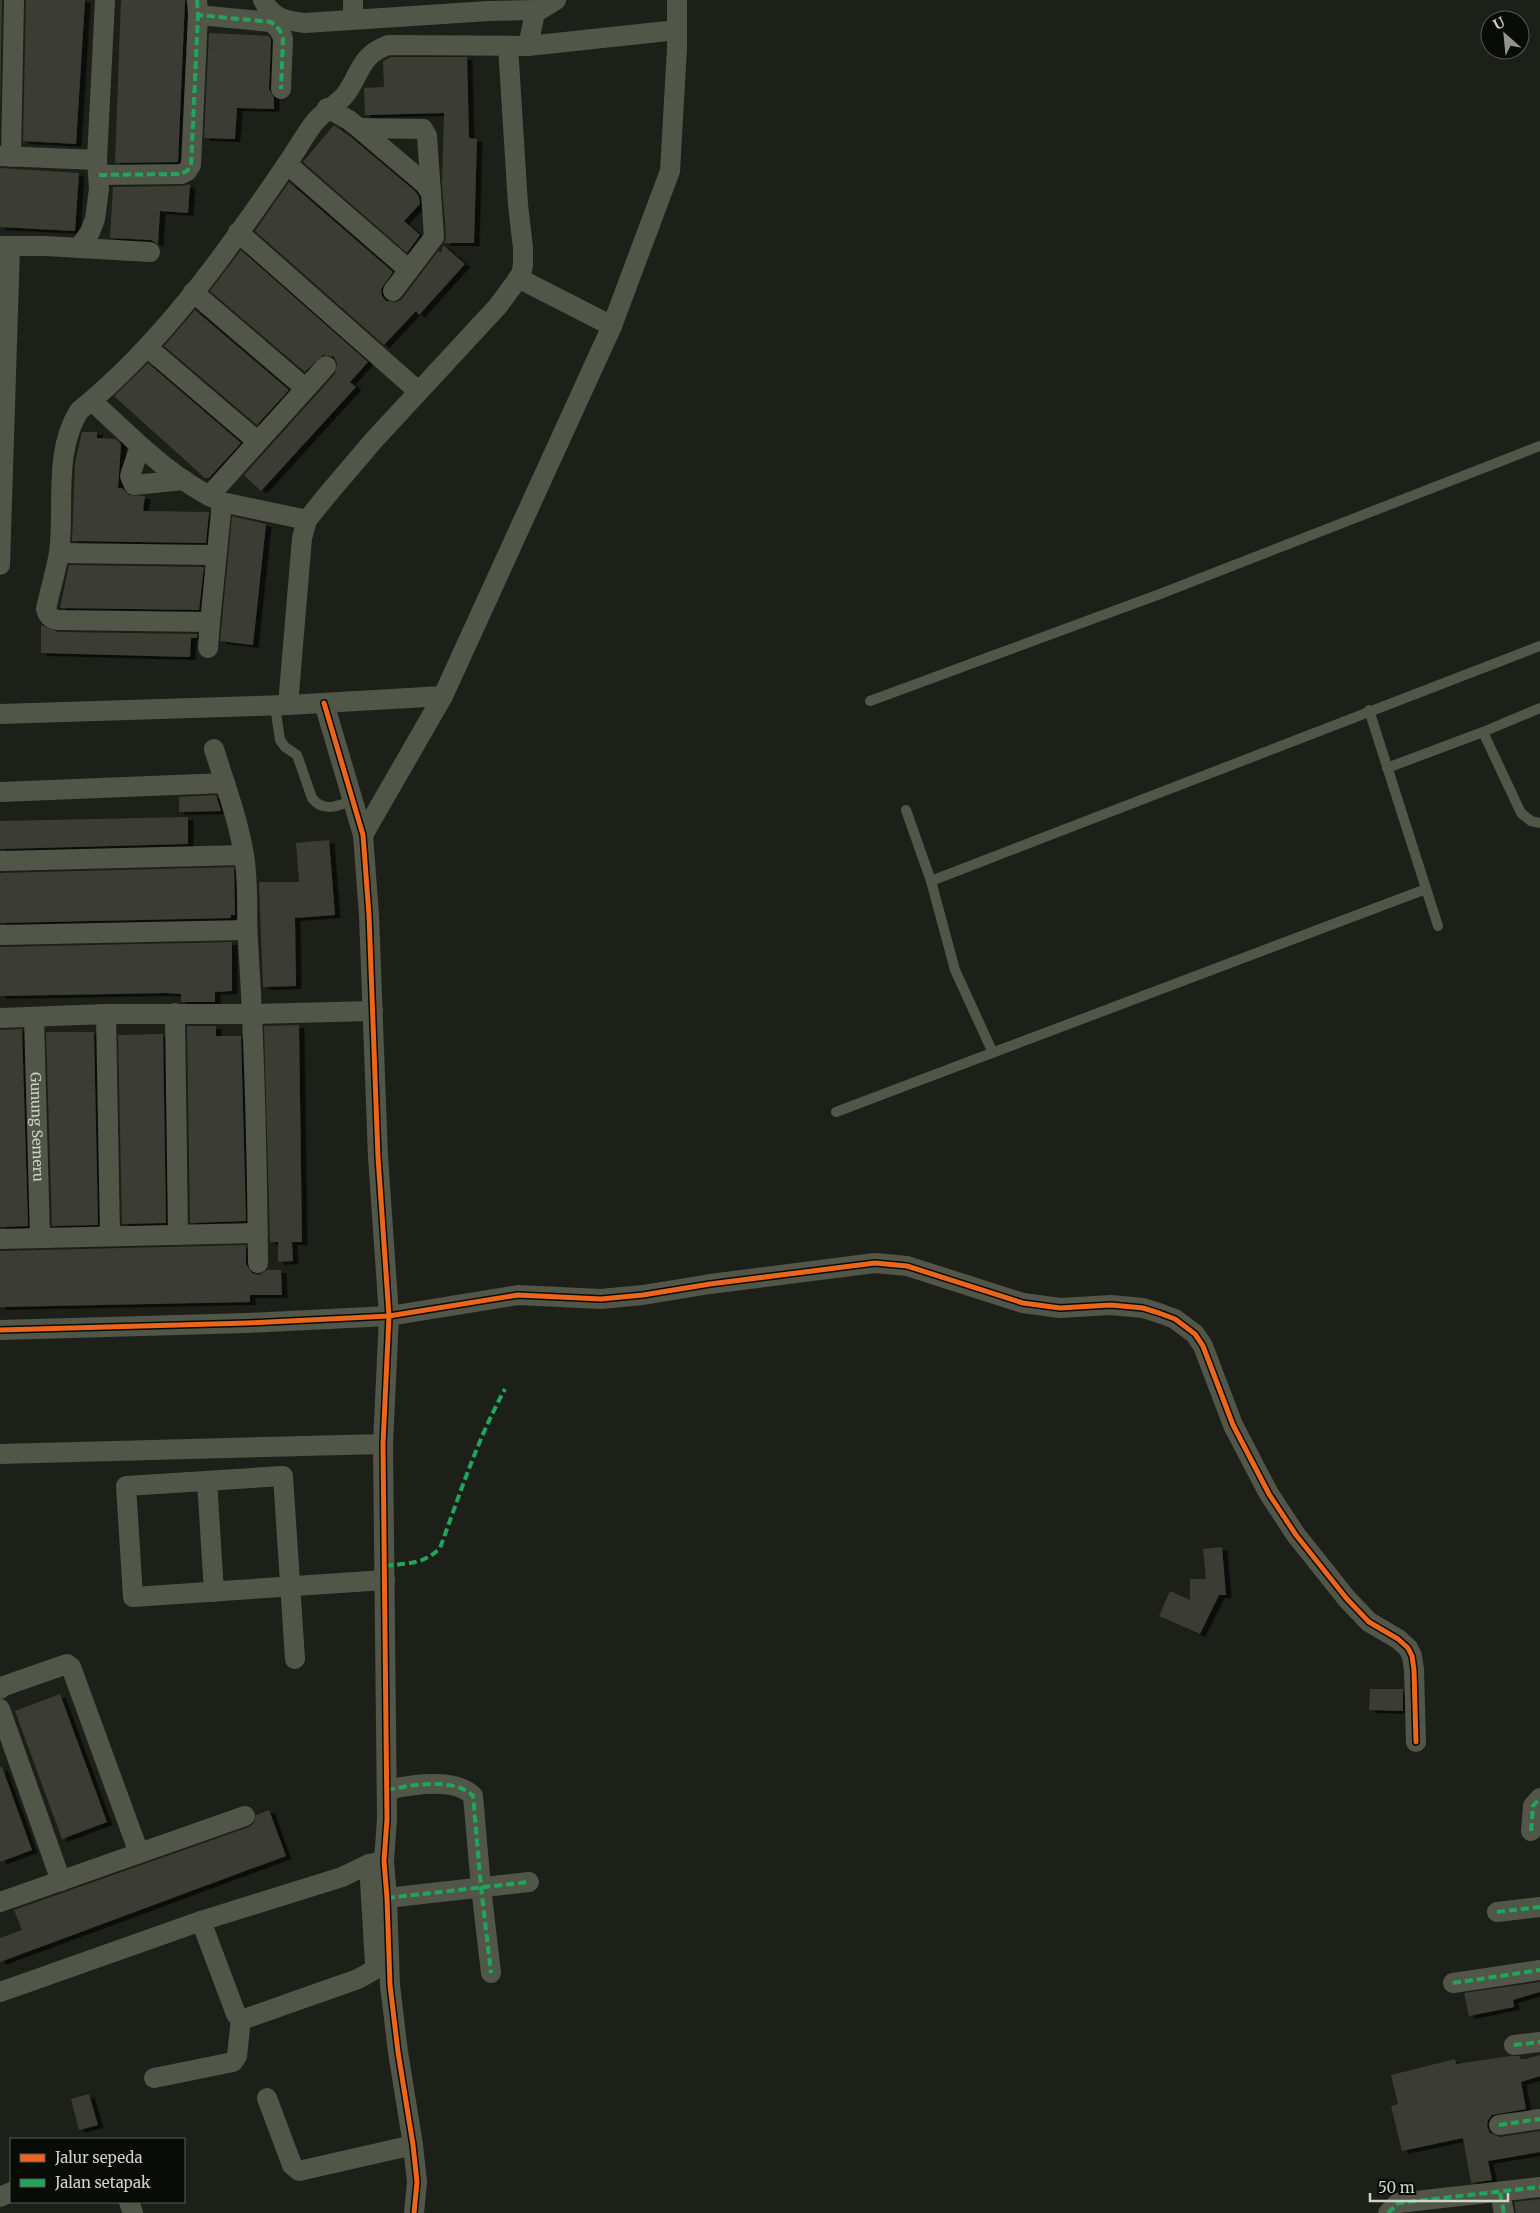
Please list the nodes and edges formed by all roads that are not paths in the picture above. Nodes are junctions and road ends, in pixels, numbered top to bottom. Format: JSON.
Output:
{"nodes":[{"id":1,"x":14,"y":0,"type":"edge"},
{"id":2,"x":105,"y":0,"type":"edge"},
{"id":3,"x":263,"y":0,"type":"edge"},
{"id":4,"x":556,"y":0,"type":"edge"},
{"id":5,"x":677,"y":0,"type":"edge"},
{"id":6,"x":198,"y":8,"type":"edge"},
{"id":7,"x":353,"y":10,"type":"edge"},
{"id":8,"x":538,"y":10,"type":"junction"},
{"id":9,"x":677,"y":30,"type":"junction"},
{"id":10,"x":508,"y":46,"type":"junction"},
{"id":11,"x":528,"y":46,"type":"junction"},
{"id":12,"x":281,"y":89,"type":"dead end"},
{"id":13,"x":327,"y":108,"type":"junction"},
{"id":14,"x":359,"y":128,"type":"junction"},
{"id":15,"x":5,"y":157,"type":"edge"},
{"id":16,"x":287,"y":164,"type":"junction"},
{"id":17,"x":98,"y":168,"type":"junction"},
{"id":18,"x":431,"y":193,"type":"junction"},
{"id":19,"x":238,"y":232,"type":"junction"},
{"id":20,"x":5,"y":247,"type":"edge"},
{"id":21,"x":79,"y":248,"type":"junction"},
{"id":22,"x":150,"y":252,"type":"dead end"},
{"id":23,"x":409,"y":270,"type":"junction"},
{"id":24,"x":518,"y":278,"type":"junction"},
{"id":25,"x":393,"y":291,"type":"dead end"},
{"id":26,"x":193,"y":292,"type":"junction"},
{"id":27,"x":612,"y":326,"type":"junction"},
{"id":28,"x":147,"y":347,"type":"junction"},
{"id":29,"x":326,"y":366,"type":"dead end"},
{"id":30,"x":305,"y":388,"type":"junction"},
{"id":31,"x":418,"y":391,"type":"junction"},
{"id":32,"x":92,"y":401,"type":"junction"},
{"id":33,"x":257,"y":441,"type":"junction"},
{"id":34,"x":140,"y":446,"type":"junction"},
{"id":35,"x":1540,"y":446,"type":"edge"},
{"id":36,"x":184,"y":480,"type":"junction"},
{"id":37,"x":1,"y":484,"type":"edge"},
{"id":38,"x":216,"y":499,"type":"junction"},
{"id":39,"x":307,"y":520,"type":"junction"},
{"id":40,"x":59,"y":553,"type":"junction"},
{"id":41,"x":215,"y":555,"type":"junction"},
{"id":42,"x":0,"y":565,"type":"edge"},
{"id":43,"x":210,"y":622,"type":"junction"},
{"id":44,"x":1540,"y":646,"type":"edge"},
{"id":45,"x":208,"y":648,"type":"dead end"},
{"id":46,"x":443,"y":696,"type":"junction"},
{"id":47,"x":870,"y":701,"type":"dead end"},
{"id":48,"x":324,"y":703,"type":"junction"},
{"id":49,"x":282,"y":705,"type":"junction"},
{"id":50,"x":1540,"y":708,"type":"edge"},
{"id":51,"x":1369,"y":710,"type":"junction"},
{"id":52,"x":0,"y":714,"type":"edge"},
{"id":53,"x":1483,"y":732,"type":"junction"},
{"id":54,"x":214,"y":750,"type":"dead end"},
{"id":55,"x":1387,"y":768,"type":"junction"},
{"id":56,"x":225,"y":783,"type":"junction"},
{"id":57,"x":0,"y":792,"type":"edge"},
{"id":58,"x":353,"y":800,"type":"junction"},
{"id":59,"x":906,"y":810,"type":"dead end"},
{"id":60,"x":1540,"y":823,"type":"edge"},
{"id":61,"x":363,"y":835,"type":"junction"},
{"id":62,"x":244,"y":855,"type":"junction"},
{"id":63,"x":0,"y":861,"type":"edge"},
{"id":64,"x":931,"y":881,"type":"junction"},
{"id":65,"x":1426,"y":888,"type":"junction"},
{"id":66,"x":1438,"y":926,"type":"dead end"},
{"id":67,"x":247,"y":930,"type":"junction"},
{"id":68,"x":0,"y":936,"type":"edge"},
{"id":69,"x":373,"y":1011,"type":"junction"},
{"id":70,"x":175,"y":1013,"type":"junction"},
{"id":71,"x":106,"y":1014,"type":"junction"},
{"id":72,"x":253,"y":1014,"type":"junction"},
{"id":73,"x":34,"y":1017,"type":"junction"},
{"id":74,"x":0,"y":1018,"type":"edge"},
{"id":75,"x":993,"y":1053,"type":"junction"},
{"id":76,"x":836,"y":1112,"type":"dead end"},
{"id":77,"x":258,"y":1233,"type":"junction"},
{"id":78,"x":178,"y":1235,"type":"junction"},
{"id":79,"x":110,"y":1236,"type":"junction"},
{"id":80,"x":0,"y":1238,"type":"edge"},
{"id":81,"x":40,"y":1238,"type":"junction"},
{"id":82,"x":258,"y":1263,"type":"dead end"},
{"id":83,"x":388,"y":1316,"type":"junction"},
{"id":84,"x":0,"y":1330,"type":"edge"},
{"id":85,"x":383,"y":1444,"type":"junction"},
{"id":86,"x":0,"y":1454,"type":"edge"},
{"id":87,"x":206,"y":1481,"type":"junction"},
{"id":88,"x":385,"y":1580,"type":"junction"},
{"id":89,"x":290,"y":1587,"type":"junction"},
{"id":90,"x":214,"y":1592,"type":"junction"},
{"id":91,"x":295,"y":1659,"type":"dead end"},
{"id":92,"x":0,"y":1689,"type":"edge"},
{"id":93,"x":0,"y":1709,"type":"edge"},
{"id":94,"x":4,"y":1733,"type":"edge"},
{"id":95,"x":1416,"y":1742,"type":"dead end"},
{"id":96,"x":387,"y":1790,"type":"junction"},
{"id":97,"x":1540,"y":1798,"type":"edge"},
{"id":98,"x":245,"y":1816,"type":"dead end"},
{"id":99,"x":1531,"y":1831,"type":"dead end"},
{"id":100,"x":139,"y":1853,"type":"junction"},
{"id":101,"x":376,"y":1863,"type":"junction"},
{"id":102,"x":61,"y":1881,"type":"junction"},
{"id":103,"x":529,"y":1882,"type":"dead end"},
{"id":104,"x":481,"y":1888,"type":"junction"},
{"id":105,"x":387,"y":1898,"type":"junction"},
{"id":106,"x":0,"y":1902,"type":"edge"},
{"id":107,"x":1540,"y":1907,"type":"edge"},
{"id":108,"x":1497,"y":1912,"type":"dead end"},
{"id":109,"x":202,"y":1922,"type":"junction"},
{"id":110,"x":1540,"y":1970,"type":"edge"},
{"id":111,"x":491,"y":1973,"type":"dead end"},
{"id":112,"x":1453,"y":1983,"type":"dead end"},
{"id":113,"x":0,"y":1992,"type":"edge"},
{"id":114,"x":241,"y":2019,"type":"junction"},
{"id":115,"x":1540,"y":2042,"type":"edge"},
{"id":116,"x":1514,"y":2045,"type":"dead end"},
{"id":117,"x":154,"y":2078,"type":"dead end"},
{"id":118,"x":267,"y":2098,"type":"dead end"},
{"id":119,"x":1540,"y":2119,"type":"edge"},
{"id":120,"x":1499,"y":2125,"type":"dead end"},
{"id":121,"x":413,"y":2144,"type":"junction"},
{"id":122,"x":1540,"y":2187,"type":"edge"},
{"id":123,"x":1500,"y":2192,"type":"junction"},
{"id":124,"x":414,"y":2213,"type":"edge"},
{"id":125,"x":1388,"y":2213,"type":"edge"},
{"id":126,"x":1504,"y":2213,"type":"edge"}],
"edges":[{"from":1,"to":15,"type":"street"},
{"from":2,"to":17,"type":"street"},
{"from":3,"to":7,"type":"street"},
{"from":4,"to":8,"type":"street"},
{"from":5,"to":9,"type":"street"},
{"from":6,"to":12,"type":"street"},
{"from":6,"to":17,"type":"street"},
{"from":7,"to":8,"type":"street"},
{"from":8,"to":11,"type":"street"},
{"from":9,"to":11,"type":"street"},
{"from":9,"to":27,"type":"street"},
{"from":10,"to":11,"type":"street"},
{"from":10,"to":13,"type":"street"},
{"from":10,"to":24,"type":"street"},
{"from":13,"to":14,"type":"street"},
{"from":13,"to":16,"type":"street"},
{"from":14,"to":18,"type":"street"},
{"from":14,"to":18,"type":"street"},
{"from":15,"to":17,"type":"street"},
{"from":16,"to":19,"type":"street"},
{"from":16,"to":23,"type":"street"},
{"from":17,"to":21,"type":"street"},
{"from":18,"to":23,"type":"street"},
{"from":19,"to":26,"type":"street"},
{"from":19,"to":31,"type":"street"},
{"from":20,"to":21,"type":"street"},
{"from":20,"to":37,"type":"street"},
{"from":21,"to":22,"type":"street"},
{"from":23,"to":25,"type":"street"},
{"from":24,"to":27,"type":"street"},
{"from":24,"to":31,"type":"street"},
{"from":26,"to":28,"type":"street"},
{"from":26,"to":30,"type":"street"},
{"from":27,"to":46,"type":"street"},
{"from":28,"to":32,"type":"street"},
{"from":28,"to":33,"type":"street"},
{"from":29,"to":30,"type":"street"},
{"from":30,"to":33,"type":"street"},
{"from":31,"to":39,"type":"street"},
{"from":32,"to":34,"type":"street"},
{"from":32,"to":40,"type":"street"},
{"from":33,"to":38,"type":"street"},
{"from":34,"to":36,"type":"street"},
{"from":34,"to":36,"type":"street"},
{"from":35,"to":47,"type":"lane"},
{"from":36,"to":38,"type":"street"},
{"from":37,"to":42,"type":"street"},
{"from":38,"to":39,"type":"street"},
{"from":38,"to":41,"type":"street"},
{"from":39,"to":49,"type":"street"},
{"from":40,"to":41,"type":"street"},
{"from":40,"to":43,"type":"street"},
{"from":41,"to":43,"type":"street"},
{"from":43,"to":45,"type":"street"},
{"from":44,"to":51,"type":"lane"},
{"from":46,"to":48,"type":"street"},
{"from":46,"to":61,"type":"street"},
{"from":48,"to":49,"type":"street"},
{"from":48,"to":58,"type":"street"},
{"from":49,"to":52,"type":"street"},
{"from":49,"to":58,"type":"lane"},
{"from":50,"to":53,"type":"lane"},
{"from":51,"to":55,"type":"lane"},
{"from":51,"to":64,"type":"lane"},
{"from":53,"to":55,"type":"lane"},
{"from":53,"to":60,"type":"lane"},
{"from":54,"to":56,"type":"street"},
{"from":55,"to":65,"type":"lane"},
{"from":56,"to":57,"type":"street"},
{"from":56,"to":62,"type":"street"},
{"from":58,"to":61,"type":"street"},
{"from":59,"to":64,"type":"lane"},
{"from":61,"to":69,"type":"street"},
{"from":62,"to":63,"type":"street"},
{"from":62,"to":67,"type":"street"},
{"from":64,"to":75,"type":"lane"},
{"from":65,"to":66,"type":"lane"},
{"from":65,"to":75,"type":"lane"},
{"from":67,"to":68,"type":"street"},
{"from":67,"to":72,"type":"street"},
{"from":69,"to":72,"type":"street"},
{"from":69,"to":83,"type":"street"},
{"from":70,"to":71,"type":"street"},
{"from":70,"to":72,"type":"street"},
{"from":70,"to":78,"type":"street"},
{"from":71,"to":73,"type":"street"},
{"from":71,"to":79,"type":"street"},
{"from":72,"to":77,"type":"street"},
{"from":73,"to":74,"type":"street"},
{"from":73,"to":81,"type":"street","name":"Gunung Semeru"},
{"from":75,"to":76,"type":"lane"},
{"from":77,"to":78,"type":"street"},
{"from":77,"to":82,"type":"street"},
{"from":78,"to":79,"type":"street"},
{"from":79,"to":81,"type":"street"},
{"from":80,"to":81,"type":"street"},
{"from":83,"to":84,"type":"street"},
{"from":83,"to":85,"type":"street"},
{"from":83,"to":95,"type":"street"},
{"from":85,"to":86,"type":"street"},
{"from":85,"to":88,"type":"street"},
{"from":87,"to":89,"type":"street"},
{"from":87,"to":90,"type":"street"},
{"from":87,"to":90,"type":"street"},
{"from":88,"to":89,"type":"street"},
{"from":88,"to":96,"type":"street"},
{"from":89,"to":90,"type":"street"},
{"from":89,"to":91,"type":"street"},
{"from":92,"to":100,"type":"street"},
{"from":93,"to":94,"type":"street"},
{"from":94,"to":102,"type":"street"},
{"from":96,"to":101,"type":"street"},
{"from":96,"to":104,"type":"street"},
{"from":97,"to":99,"type":"street"},
{"from":98,"to":100,"type":"street"},
{"from":100,"to":102,"type":"street"},
{"from":101,"to":105,"type":"street"},
{"from":101,"to":109,"type":"street"},
{"from":101,"to":114,"type":"street"},
{"from":102,"to":106,"type":"street"},
{"from":103,"to":104,"type":"street"},
{"from":104,"to":105,"type":"street"},
{"from":104,"to":111,"type":"street"},
{"from":105,"to":121,"type":"street"},
{"from":107,"to":108,"type":"street"},
{"from":109,"to":113,"type":"street"},
{"from":109,"to":114,"type":"street"},
{"from":110,"to":112,"type":"street"},
{"from":114,"to":117,"type":"street"},
{"from":115,"to":116,"type":"street"},
{"from":118,"to":121,"type":"street"},
{"from":119,"to":120,"type":"street"},
{"from":121,"to":124,"type":"street"},
{"from":122,"to":123,"type":"street"},
{"from":123,"to":125,"type":"street"},
{"from":123,"to":126,"type":"street"}]}
